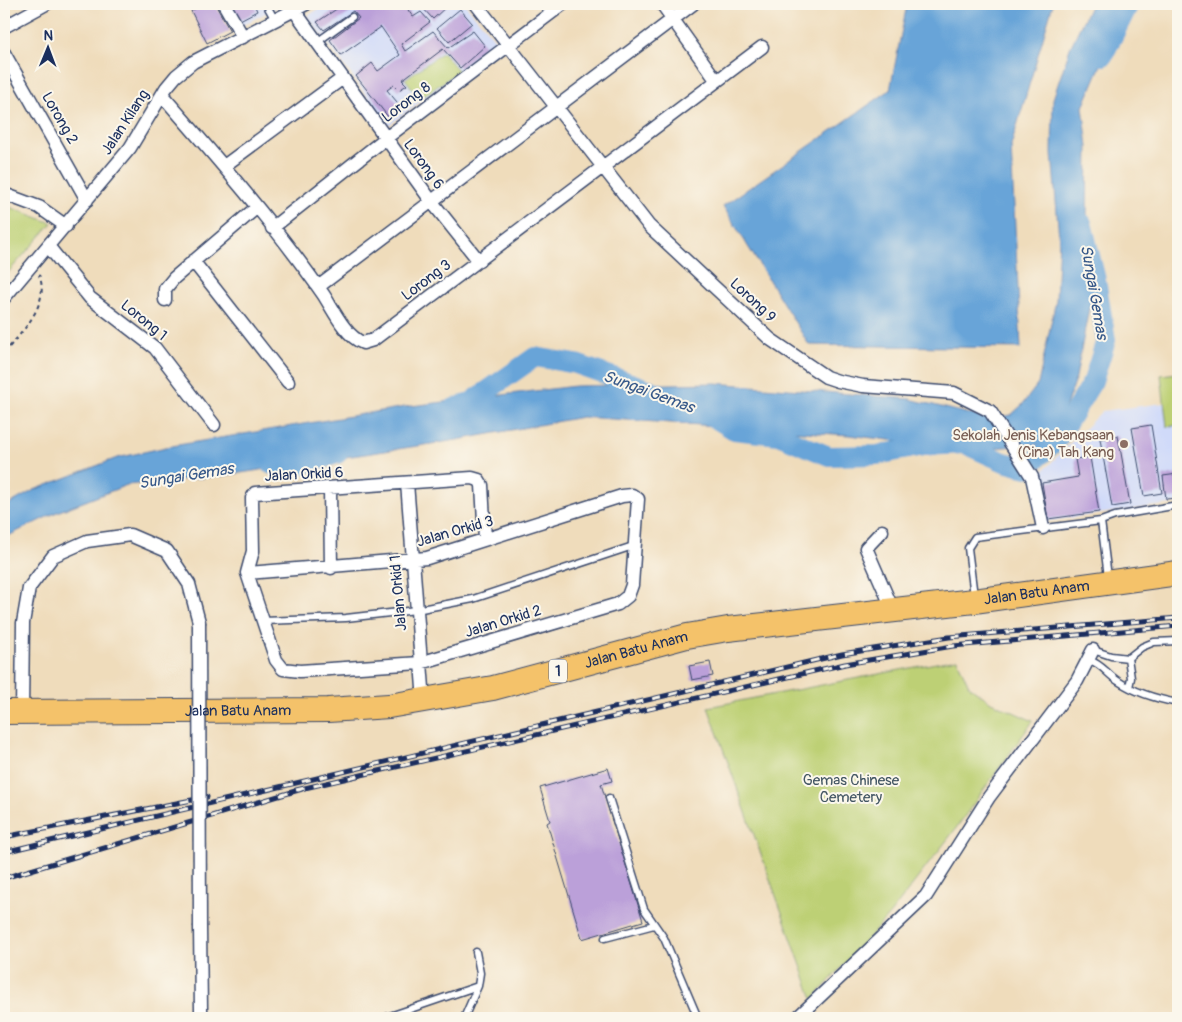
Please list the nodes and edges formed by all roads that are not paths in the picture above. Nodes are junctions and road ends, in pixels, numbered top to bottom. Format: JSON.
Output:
{"nodes":[{"id":1,"x":46,"y":4,"type":"edge"},
{"id":2,"x":224,"y":4,"type":"edge"},
{"id":3,"x":266,"y":4,"type":"edge"},
{"id":4,"x":306,"y":4,"type":"edge"},
{"id":5,"x":476,"y":4,"type":"edge"},
{"id":6,"x":563,"y":4,"type":"edge"},
{"id":7,"x":662,"y":4,"type":"edge"},
{"id":8,"x":693,"y":4,"type":"edge"},
{"id":9,"x":294,"y":10,"type":"junction"},
{"id":10,"x":352,"y":17,"type":"dead end"},
{"id":11,"x":673,"y":19,"type":"junction"},
{"id":12,"x":275,"y":20,"type":"junction"},
{"id":13,"x":4,"y":27,"type":"edge"},
{"id":14,"x":244,"y":37,"type":"junction"},
{"id":15,"x":317,"y":42,"type":"junction"},
{"id":16,"x":508,"y":45,"type":"junction"},
{"id":17,"x":762,"y":47,"type":"dead end"},
{"id":18,"x":4,"y":54,"type":"edge"},
{"id":19,"x":342,"y":78,"type":"junction"},
{"id":20,"x":716,"y":80,"type":"junction"},
{"id":21,"x":162,"y":96,"type":"junction"},
{"id":22,"x":557,"y":105,"type":"junction"},
{"id":23,"x":386,"y":138,"type":"junction"},
{"id":24,"x":224,"y":166,"type":"junction"},
{"id":25,"x":603,"y":167,"type":"junction"},
{"id":26,"x":4,"y":194,"type":"edge"},
{"id":27,"x":88,"y":200,"type":"junction"},
{"id":28,"x":432,"y":202,"type":"junction"},
{"id":29,"x":256,"y":208,"type":"junction"},
{"id":30,"x":66,"y":226,"type":"junction"},
{"id":31,"x":272,"y":228,"type":"junction"},
{"id":32,"x":48,"y":246,"type":"junction"},
{"id":33,"x":479,"y":261,"type":"junction"},
{"id":34,"x":193,"y":262,"type":"junction"},
{"id":35,"x":318,"y":287,"type":"junction"},
{"id":36,"x":4,"y":298,"type":"edge"},
{"id":37,"x":165,"y":300,"type":"dead end"},
{"id":38,"x":288,"y":382,"type":"dead end"},
{"id":39,"x":214,"y":425,"type":"dead end"},
{"id":40,"x":408,"y":483,"type":"junction"},
{"id":41,"x":330,"y":489,"type":"junction"},
{"id":42,"x":637,"y":497,"type":"joint"},
{"id":43,"x":1178,"y":505,"type":"edge"},
{"id":44,"x":1101,"y":521,"type":"junction"},
{"id":45,"x":1044,"y":528,"type":"junction"},
{"id":46,"x":882,"y":531,"type":"dead end"},
{"id":47,"x":485,"y":540,"type":"junction"},
{"id":48,"x":636,"y":544,"type":"junction"},
{"id":49,"x":412,"y":560,"type":"junction"},
{"id":50,"x":331,"y":568,"type":"junction"},
{"id":51,"x":247,"y":573,"type":"junction"},
{"id":52,"x":1178,"y":573,"type":"edge"},
{"id":53,"x":1109,"y":583,"type":"junction"},
{"id":54,"x":974,"y":601,"type":"junction"},
{"id":55,"x":416,"y":610,"type":"junction"},
{"id":56,"x":894,"y":610,"type":"junction"},
{"id":57,"x":263,"y":621,"type":"junction"},
{"id":58,"x":1178,"y":641,"type":"edge"},
{"id":59,"x":1091,"y":655,"type":"junction"},
{"id":60,"x":1128,"y":658,"type":"junction"},
{"id":61,"x":420,"y":662,"type":"junction"},
{"id":62,"x":1128,"y":687,"type":"junction"},
{"id":63,"x":424,"y":701,"type":"junction"},
{"id":64,"x":1178,"y":703,"type":"edge"},
{"id":65,"x":13,"y":712,"type":"edge"},
{"id":66,"x":609,"y":798,"type":"dead end"},
{"id":67,"x":654,"y":925,"type":"junction"},
{"id":68,"x":605,"y":938,"type":"dead end"},
{"id":69,"x":476,"y":952,"type":"dead end"},
{"id":70,"x":478,"y":986,"type":"junction"},
{"id":71,"x":203,"y":1018,"type":"edge"},
{"id":72,"x":384,"y":1018,"type":"edge"},
{"id":73,"x":464,"y":1018,"type":"edge"},
{"id":74,"x":698,"y":1018,"type":"edge"},
{"id":75,"x":797,"y":1018,"type":"edge"}],
"edges":[{"from":1,"to":13,"type":"street"},
{"from":2,"to":14,"type":"street"},
{"from":3,"to":12,"type":"lane"},
{"from":4,"to":9,"type":"street","name":"Jalan Kilang"},
{"from":5,"to":16,"type":"street","name":"Lorong 9"},
{"from":6,"to":16,"type":"street","name":"Lorong 8"},
{"from":7,"to":11,"type":"street"},
{"from":8,"to":11,"type":"street"},
{"from":9,"to":12,"type":"street","name":"Jalan Kilang"},
{"from":9,"to":15,"type":"street","name":"Lorong 6"},
{"from":10,"to":15,"type":"lane"},
{"from":11,"to":20,"type":"street"},
{"from":11,"to":22,"type":"street"},
{"from":12,"to":14,"type":"street","name":"Jalan Kilang"},
{"from":14,"to":21,"type":"street","name":"Jalan Kilang"},
{"from":15,"to":19,"type":"street","name":"Lorong 6"},
{"from":16,"to":22,"type":"street","name":"Lorong 9"},
{"from":16,"to":23,"type":"street","name":"Lorong 8"},
{"from":17,"to":20,"type":"street","name":"Lorong 3"},
{"from":18,"to":27,"type":"street","name":"Lorong 2"},
{"from":19,"to":23,"type":"street","name":"Lorong 6"},
{"from":19,"to":24,"type":"street"},
{"from":20,"to":25,"type":"street","name":"Lorong 3"},
{"from":21,"to":24,"type":"street","name":"Lorong 3"},
{"from":21,"to":27,"type":"street","name":"Jalan Kilang"},
{"from":22,"to":25,"type":"street","name":"Lorong 9"},
{"from":22,"to":28,"type":"street"},
{"from":23,"to":28,"type":"street","name":"Lorong 6"},
{"from":23,"to":31,"type":"street","name":"Lorong 8"},
{"from":24,"to":29,"type":"street","name":"Lorong 3"},
{"from":25,"to":33,"type":"street","name":"Lorong 3"},
{"from":25,"to":45,"type":"street","name":"Lorong 9"},
{"from":26,"to":30,"type":"street"},
{"from":27,"to":30,"type":"street","name":"Jalan Kilang"},
{"from":28,"to":33,"type":"street","name":"Lorong 6"},
{"from":28,"to":35,"type":"street"},
{"from":29,"to":31,"type":"street","name":"Lorong 3"},
{"from":29,"to":34,"type":"street"},
{"from":30,"to":32,"type":"street","name":"Jalan Kilang"},
{"from":31,"to":35,"type":"street","name":"Lorong 3"},
{"from":32,"to":36,"type":"street","name":"Jalan Kilang"},
{"from":32,"to":39,"type":"street","name":"Lorong 1"},
{"from":33,"to":35,"type":"street","name":"Lorong 3"},
{"from":34,"to":37,"type":"street"},
{"from":34,"to":38,"type":"street"},
{"from":40,"to":41,"type":"street","name":"Jalan Orkid 6"},
{"from":40,"to":47,"type":"street","name":"Jalan Orkid 6"},
{"from":40,"to":49,"type":"street","name":"Jalan Orkid 1"},
{"from":41,"to":50,"type":"street"},
{"from":41,"to":51,"type":"street","name":"Jalan Orkid 6"},
{"from":42,"to":47,"type":"street","name":"Jalan Orkid 3"},
{"from":42,"to":48,"type":"street","name":"Jalan Orkid 2"},
{"from":43,"to":44,"type":"lane"},
{"from":44,"to":45,"type":"lane"},
{"from":44,"to":53,"type":"lane"},
{"from":45,"to":54,"type":"lane"},
{"from":46,"to":56,"type":"street"},
{"from":47,"to":49,"type":"street","name":"Jalan Orkid 3"},
{"from":48,"to":55,"type":"lane"},
{"from":48,"to":61,"type":"street","name":"Jalan Orkid 2"},
{"from":49,"to":50,"type":"street","name":"Jalan Orkid 3"},
{"from":49,"to":55,"type":"street","name":"Jalan Orkid 1"},
{"from":50,"to":51,"type":"street","name":"Jalan Orkid 3"},
{"from":51,"to":57,"type":"street"},
{"from":52,"to":53,"type":"highway","name":"Jalan Batu Anam","number":"1"},
{"from":53,"to":54,"type":"highway","name":"Jalan Batu Anam","number":"1"},
{"from":54,"to":56,"type":"highway","name":"Jalan Batu Anam","number":"1"},
{"from":55,"to":57,"type":"lane"},
{"from":55,"to":61,"type":"street","name":"Jalan Orkid 1"},
{"from":56,"to":63,"type":"highway","name":"Jalan Batu Anam","number":"1"},
{"from":57,"to":61,"type":"street","name":"Jalan Orkid 2"},
{"from":58,"to":60,"type":"lane"},
{"from":59,"to":60,"type":"lane"},
{"from":59,"to":62,"type":"lane"},
{"from":59,"to":75,"type":"street"},
{"from":60,"to":62,"type":"lane"},
{"from":61,"to":63,"type":"street","name":"Jalan Orkid 1"},
{"from":62,"to":64,"type":"lane"},
{"from":63,"to":65,"type":"highway","name":"Jalan Batu Anam","number":"1"},
{"from":65,"to":71,"type":"street","bridge":true},
{"from":66,"to":67,"type":"lane"},
{"from":67,"to":68,"type":"lane"},
{"from":67,"to":74,"type":"lane"},
{"from":69,"to":70,"type":"lane"},
{"from":70,"to":72,"type":"lane"},
{"from":70,"to":73,"type":"lane"}]}
